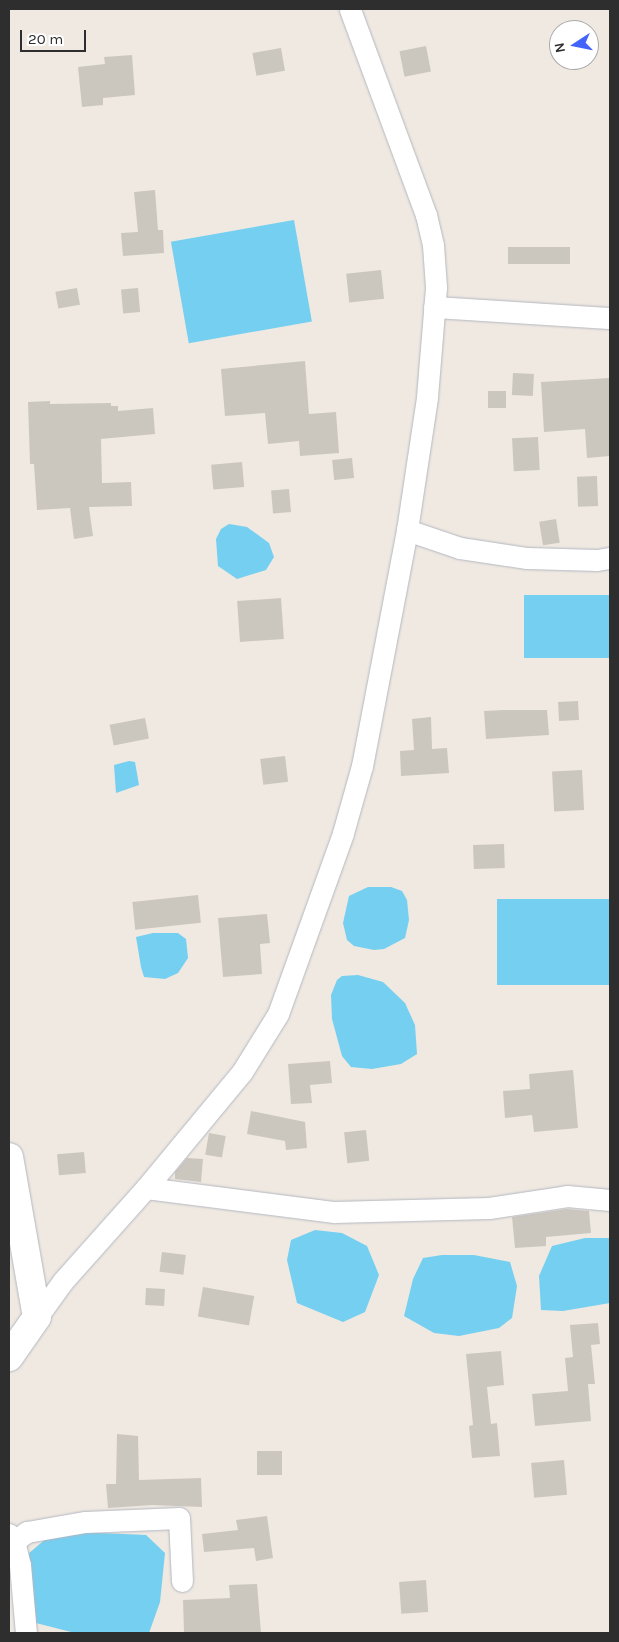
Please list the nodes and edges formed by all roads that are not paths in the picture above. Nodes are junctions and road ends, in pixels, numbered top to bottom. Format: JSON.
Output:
{"nodes":[{"id":1,"x":350,"y":9,"type":"edge"},
{"id":2,"x":434,"y":307,"type":"junction"},
{"id":3,"x":610,"y":318,"type":"edge"},
{"id":4,"x":407,"y":530,"type":"junction"},
{"id":5,"x":610,"y":558,"type":"edge"},
{"id":6,"x":9,"y":1156,"type":"edge"},
{"id":7,"x":146,"y":1188,"type":"junction"},
{"id":8,"x":610,"y":1200,"type":"edge"},
{"id":9,"x":37,"y":1316,"type":"junction"},
{"id":10,"x":9,"y":1357,"type":"edge"},
{"id":11,"x":11,"y":1537,"type":"edge"},
{"id":12,"x":182,"y":1581,"type":"dead end"},
{"id":13,"x":26,"y":1633,"type":"edge"}],
"edges":[{"from":1,"to":2,"type":"street"},
{"from":2,"to":3,"type":"street"},
{"from":2,"to":4,"type":"street"},
{"from":4,"to":5,"type":"street"},
{"from":4,"to":7,"type":"street"},
{"from":6,"to":9,"type":"street"},
{"from":7,"to":8,"type":"street"},
{"from":7,"to":9,"type":"street"},
{"from":9,"to":10,"type":"street"},
{"from":11,"to":12,"type":"street"},
{"from":11,"to":13,"type":"street"}]}
